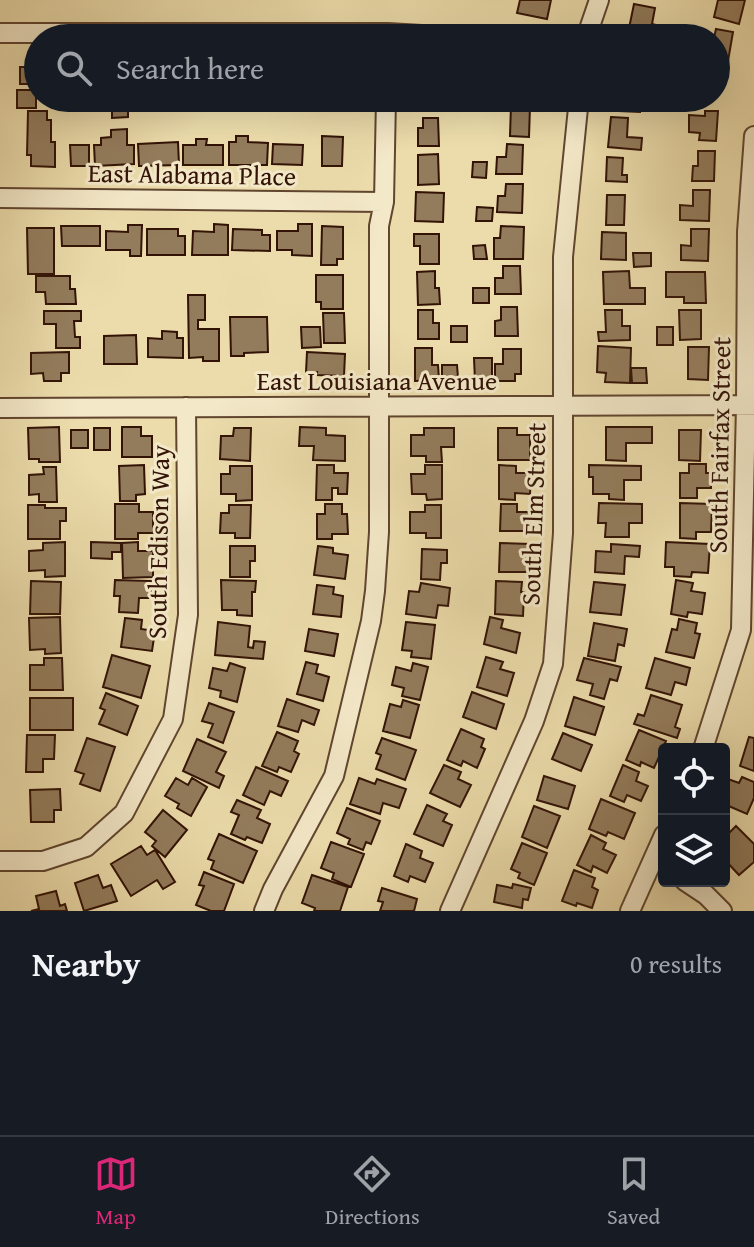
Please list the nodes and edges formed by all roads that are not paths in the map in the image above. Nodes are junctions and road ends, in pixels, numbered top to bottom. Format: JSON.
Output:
{"nodes":[{"id":1,"x":599,"y":0,"type":"edge"},
{"id":2,"x":591,"y":24,"type":"edge"},
{"id":3,"x":0,"y":33,"type":"edge"},
{"id":4,"x":24,"y":33,"type":"edge"},
{"id":5,"x":386,"y":112,"type":"edge"},
{"id":6,"x":578,"y":112,"type":"edge"},
{"id":7,"x":754,"y":136,"type":"edge"},
{"id":8,"x":0,"y":198,"type":"edge"},
{"id":9,"x":384,"y":202,"type":"junction"},
{"id":10,"x":750,"y":405,"type":"edge"},
{"id":11,"x":379,"y":406,"type":"junction"},
{"id":12,"x":563,"y":406,"type":"junction"},
{"id":13,"x":186,"y":407,"type":"junction"},
{"id":14,"x":0,"y":408,"type":"edge"},
{"id":15,"x":705,"y":743,"type":"edge"},
{"id":16,"x":0,"y":861,"type":"edge"},
{"id":17,"x":657,"y":868,"type":"edge"},
{"id":18,"x":694,"y":887,"type":"edge"},
{"id":19,"x":264,"y":911,"type":"edge"},
{"id":20,"x":450,"y":911,"type":"edge"},
{"id":21,"x":630,"y":911,"type":"edge"},
{"id":22,"x":722,"y":911,"type":"edge"}],
"edges":[{"from":1,"to":2,"type":"street"},
{"from":3,"to":4,"type":"street"},
{"from":5,"to":9,"type":"street"},
{"from":6,"to":12,"type":"street","name":"South Elm Street"},
{"from":7,"to":10,"type":"street","name":"South Fairfax Street"},
{"from":8,"to":9,"type":"street","name":"East Alabama Place"},
{"from":9,"to":11,"type":"street"},
{"from":10,"to":12,"type":"street","name":"East Louisiana Avenue"},
{"from":10,"to":15,"type":"street","name":"South Fairfax Street"},
{"from":11,"to":12,"type":"street","name":"East Louisiana Avenue"},
{"from":11,"to":13,"type":"street","name":"East Louisiana Avenue"},
{"from":11,"to":19,"type":"street"},
{"from":12,"to":20,"type":"street","name":"South Elm Street"},
{"from":13,"to":14,"type":"street","name":"East Louisiana Avenue"},
{"from":13,"to":16,"type":"street","name":"South Edison Way"},
{"from":17,"to":21,"type":"street"},
{"from":18,"to":22,"type":"street"}]}
